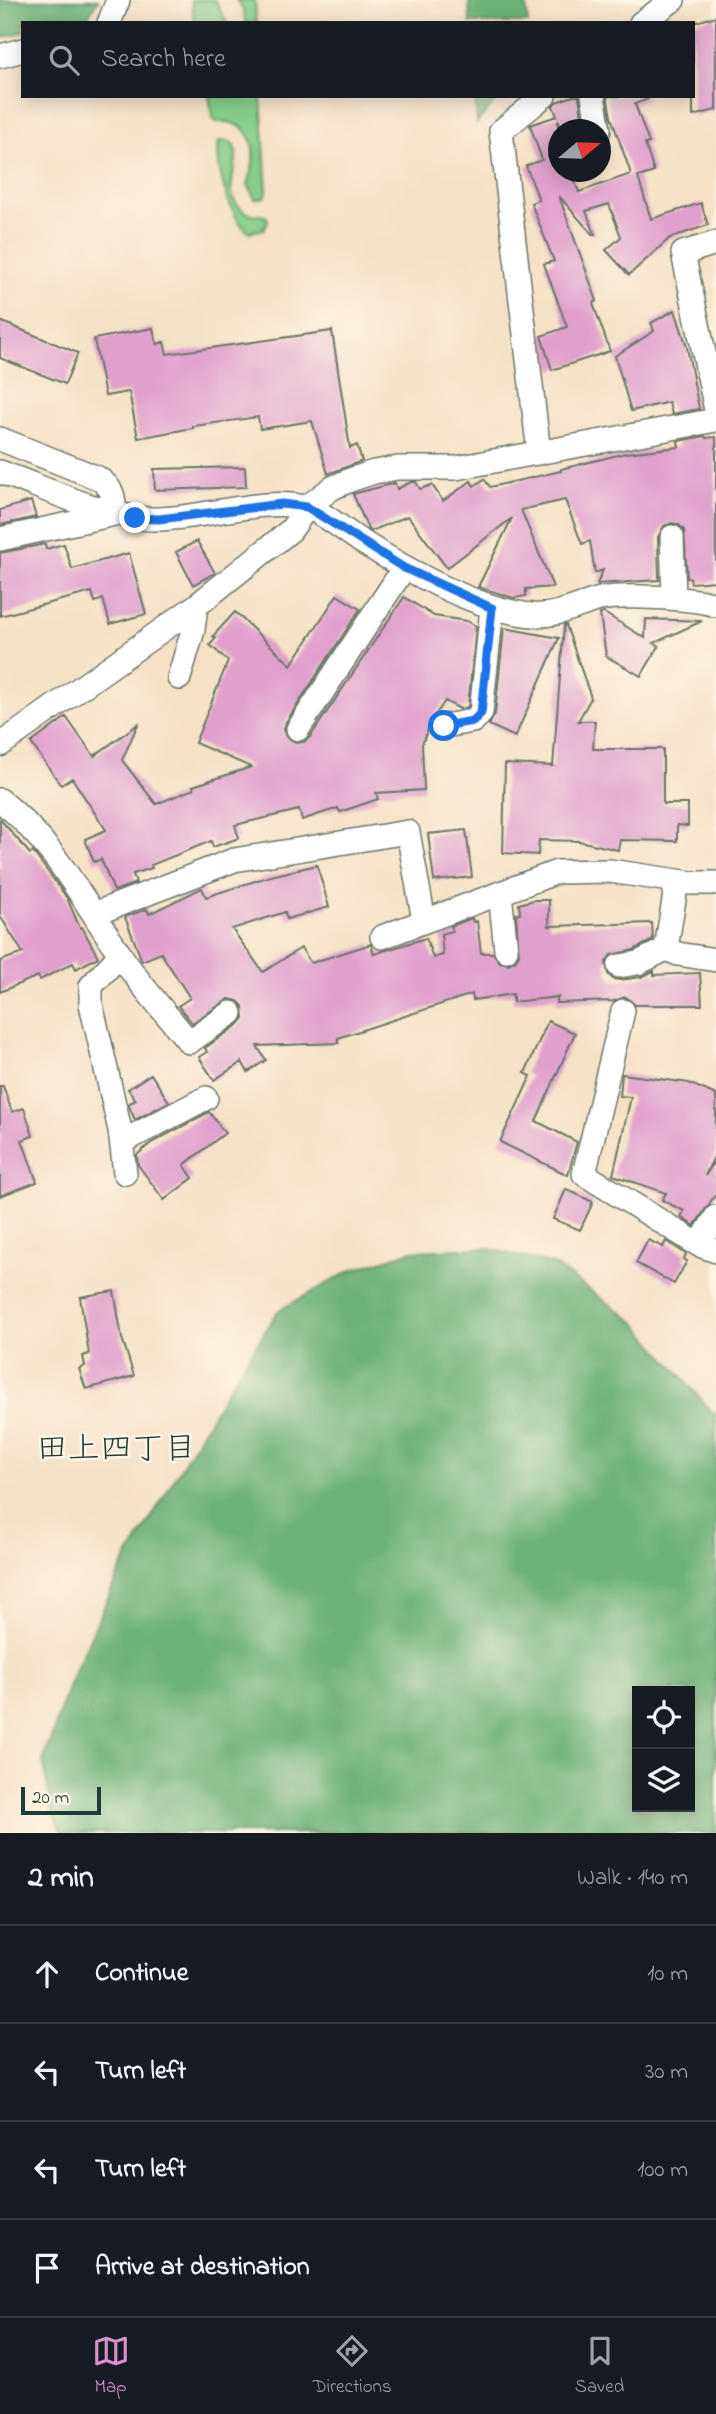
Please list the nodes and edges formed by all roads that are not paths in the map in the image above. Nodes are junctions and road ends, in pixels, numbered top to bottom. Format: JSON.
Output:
{"nodes":[{"id":1,"x":118,"y":0,"type":"edge"},
{"id":2,"x":673,"y":0,"type":"edge"},
{"id":3,"x":110,"y":21,"type":"edge"},
{"id":4,"x":644,"y":21,"type":"edge"},
{"id":5,"x":21,"y":51,"type":"edge"},
{"id":6,"x":0,"y":56,"type":"edge"},
{"id":7,"x":542,"y":98,"type":"edge"},
{"id":8,"x":593,"y":98,"type":"edge"},
{"id":9,"x":597,"y":119,"type":"edge"},
{"id":10,"x":716,"y":243,"type":"edge"},
{"id":11,"x":716,"y":410,"type":"edge"},
{"id":12,"x":716,"y":420,"type":"edge"},
{"id":13,"x":0,"y":439,"type":"edge"},
{"id":14,"x":539,"y":453,"type":"junction"},
{"id":15,"x":0,"y":472,"type":"edge"},
{"id":16,"x":307,"y":507,"type":"junction"},
{"id":17,"x":115,"y":514,"type":"junction"},
{"id":18,"x":672,"y":537,"type":"dead end"},
{"id":19,"x":0,"y":539,"type":"edge"},
{"id":20,"x":404,"y":568,"type":"junction"},
{"id":21,"x":674,"y":598,"type":"junction"},
{"id":22,"x":716,"y":604,"type":"edge"},
{"id":23,"x":195,"y":606,"type":"junction"},
{"id":24,"x":492,"y":608,"type":"junction"},
{"id":25,"x":179,"y":678,"type":"dead end"},
{"id":26,"x":444,"y":726,"type":"dead end"},
{"id":27,"x":298,"y":729,"type":"dead end"},
{"id":28,"x":0,"y":745,"type":"edge"},
{"id":29,"x":0,"y":800,"type":"edge"},
{"id":30,"x":677,"y":881,"type":"junction"},
{"id":31,"x":716,"y":883,"type":"edge"},
{"id":32,"x":500,"y":893,"type":"junction"},
{"id":33,"x":94,"y":914,"type":"junction"},
{"id":34,"x":424,"y":921,"type":"junction"},
{"id":35,"x":382,"y":936,"type":"dead end"},
{"id":36,"x":666,"y":949,"type":"junction"},
{"id":37,"x":506,"y":950,"type":"dead end"},
{"id":38,"x":120,"y":955,"type":"junction"},
{"id":39,"x":716,"y":960,"type":"edge"},
{"id":40,"x":619,"y":966,"type":"dead end"},
{"id":41,"x":623,"y":1011,"type":"dead end"},
{"id":42,"x":231,"y":1013,"type":"dead end"},
{"id":43,"x":205,"y":1098,"type":"dead end"},
{"id":44,"x":121,"y":1142,"type":"junction"},
{"id":45,"x":125,"y":1172,"type":"dead end"},
{"id":46,"x":716,"y":1217,"type":"edge"},
{"id":47,"x":708,"y":1248,"type":"edge"}],
"edges":[{"from":1,"to":3,"type":"street"},
{"from":2,"to":4,"type":"street"},
{"from":5,"to":6,"type":"street"},
{"from":7,"to":14,"type":"street"},
{"from":8,"to":9,"type":"street"},
{"from":10,"to":11,"type":"street"},
{"from":12,"to":14,"type":"street"},
{"from":13,"to":17,"type":"street"},
{"from":14,"to":16,"type":"street"},
{"from":15,"to":17,"type":"street"},
{"from":16,"to":17,"type":"street"},
{"from":16,"to":20,"type":"street"},
{"from":16,"to":23,"type":"street"},
{"from":17,"to":19,"type":"street"},
{"from":18,"to":21,"type":"street"},
{"from":20,"to":24,"type":"street"},
{"from":20,"to":27,"type":"street"},
{"from":21,"to":22,"type":"street"},
{"from":21,"to":24,"type":"street"},
{"from":23,"to":25,"type":"street"},
{"from":23,"to":28,"type":"street"},
{"from":24,"to":26,"type":"street"},
{"from":29,"to":33,"type":"street"},
{"from":30,"to":31,"type":"street"},
{"from":30,"to":32,"type":"street"},
{"from":30,"to":36,"type":"street"},
{"from":32,"to":34,"type":"street"},
{"from":32,"to":37,"type":"street"},
{"from":33,"to":34,"type":"street"},
{"from":33,"to":38,"type":"street"},
{"from":34,"to":35,"type":"street"},
{"from":36,"to":39,"type":"street"},
{"from":36,"to":40,"type":"street"},
{"from":38,"to":42,"type":"street"},
{"from":38,"to":44,"type":"street"},
{"from":41,"to":47,"type":"street"},
{"from":43,"to":44,"type":"street"},
{"from":44,"to":45,"type":"street"},
{"from":46,"to":47,"type":"street"}]}
